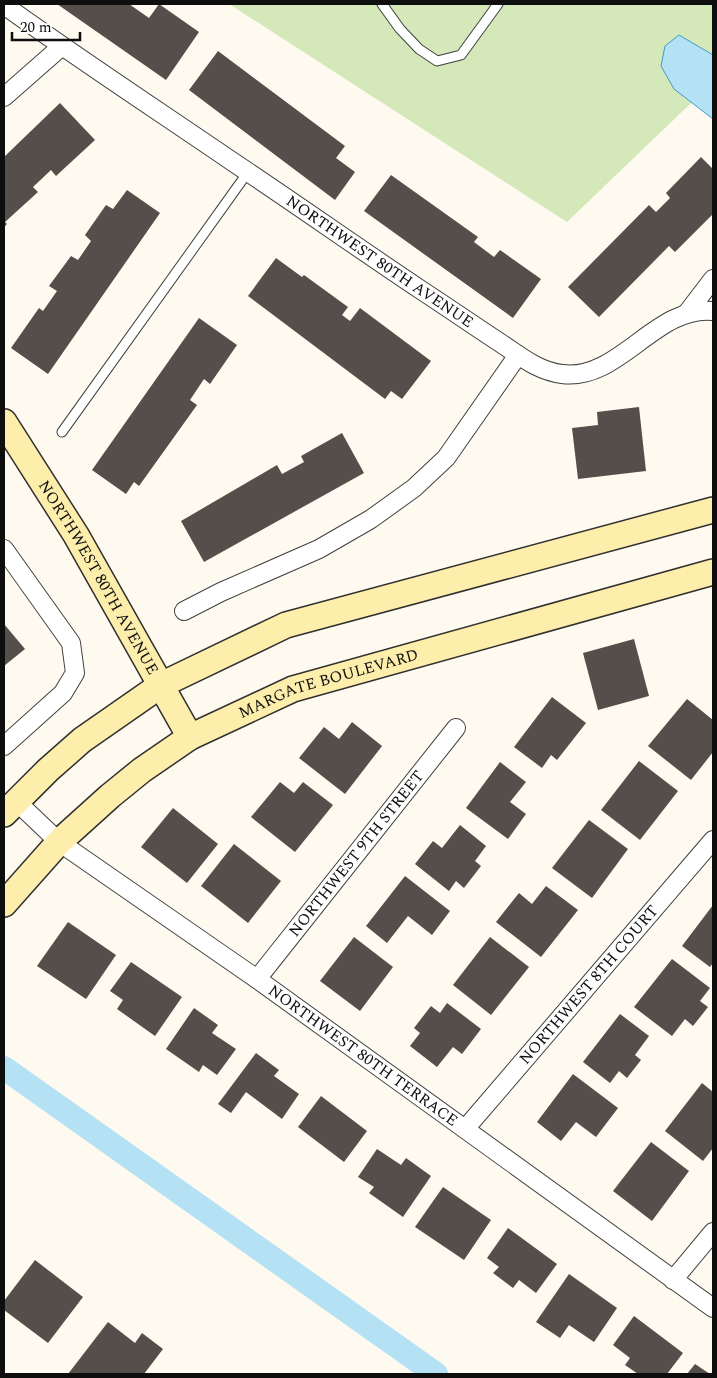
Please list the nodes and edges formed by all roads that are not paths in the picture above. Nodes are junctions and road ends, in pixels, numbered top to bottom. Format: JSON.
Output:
{"nodes":[{"id":1,"x":382,"y":4,"type":"edge"},
{"id":2,"x":498,"y":4,"type":"edge"},
{"id":3,"x":4,"y":5,"type":"edge"},
{"id":4,"x":62,"y":46,"type":"junction"},
{"id":5,"x":4,"y":97,"type":"edge"},
{"id":6,"x":248,"y":172,"type":"junction"},
{"id":7,"x":713,"y":279,"type":"edge"},
{"id":8,"x":713,"y":311,"type":"edge"},
{"id":9,"x":687,"y":314,"type":"junction"},
{"id":10,"x":518,"y":355,"type":"junction"},
{"id":11,"x":4,"y":422,"type":"edge"},
{"id":12,"x":62,"y":432,"type":"dead end"},
{"id":13,"x":713,"y":510,"type":"edge"},
{"id":14,"x":4,"y":549,"type":"edge"},
{"id":15,"x":713,"y":572,"type":"edge"},
{"id":16,"x":184,"y":611,"type":"dead end"},
{"id":17,"x":161,"y":685,"type":"junction"},
{"id":18,"x":456,"y":728,"type":"dead end"},
{"id":19,"x":190,"y":737,"type":"junction"},
{"id":20,"x":4,"y":746,"type":"edge"},
{"id":21,"x":10,"y":807,"type":"edge"},
{"id":22,"x":713,"y":840,"type":"edge"},
{"id":23,"x":59,"y":842,"type":"junction"},
{"id":24,"x":4,"y":904,"type":"edge"},
{"id":25,"x":257,"y":979,"type":"junction"},
{"id":26,"x":465,"y":1129,"type":"junction"},
{"id":27,"x":713,"y":1232,"type":"edge"},
{"id":28,"x":673,"y":1280,"type":"junction"},
{"id":29,"x":713,"y":1308,"type":"edge"}],
"edges":[{"from":1,"to":2,"type":"lane"},
{"from":3,"to":4,"type":"street","name":"NORTHWEST 80TH AVENUE"},
{"from":4,"to":5,"type":"street"},
{"from":4,"to":6,"type":"street","name":"NORTHWEST 80TH AVENUE"},
{"from":6,"to":10,"type":"street","name":"NORTHWEST 80TH AVENUE"},
{"from":6,"to":12,"type":"lane"},
{"from":7,"to":9,"type":"street"},
{"from":8,"to":9,"type":"street","name":"NORTHWEST 80TH AVENUE"},
{"from":9,"to":10,"type":"street","name":"NORTHWEST 80TH AVENUE"},
{"from":10,"to":16,"type":"street"},
{"from":11,"to":17,"type":"street","name":"NORTHWEST 80TH AVENUE"},
{"from":13,"to":17,"type":"street"},
{"from":14,"to":20,"type":"street"},
{"from":15,"to":19,"type":"street","name":"MARGATE BOULEVARD"},
{"from":17,"to":19,"type":"street","name":"NORTHWEST 80TH AVENUE"},
{"from":17,"to":21,"type":"street"},
{"from":18,"to":25,"type":"street","name":"NORTHWEST 9TH STREET"},
{"from":19,"to":23,"type":"street","name":"MARGATE BOULEVARD"},
{"from":21,"to":23,"type":"street","name":"NORTHWEST 80TH TERRACE"},
{"from":22,"to":26,"type":"street","name":"NORTHWEST 8TH COURT"},
{"from":23,"to":24,"type":"street","name":"MARGATE BOULEVARD"},
{"from":23,"to":25,"type":"street","name":"NORTHWEST 80TH TERRACE"},
{"from":25,"to":26,"type":"street","name":"NORTHWEST 80TH TERRACE"},
{"from":26,"to":28,"type":"street","name":"NORTHWEST 80TH TERRACE"},
{"from":27,"to":28,"type":"street"},
{"from":28,"to":29,"type":"street","name":"NORTHWEST 80TH TERRACE"}]}
